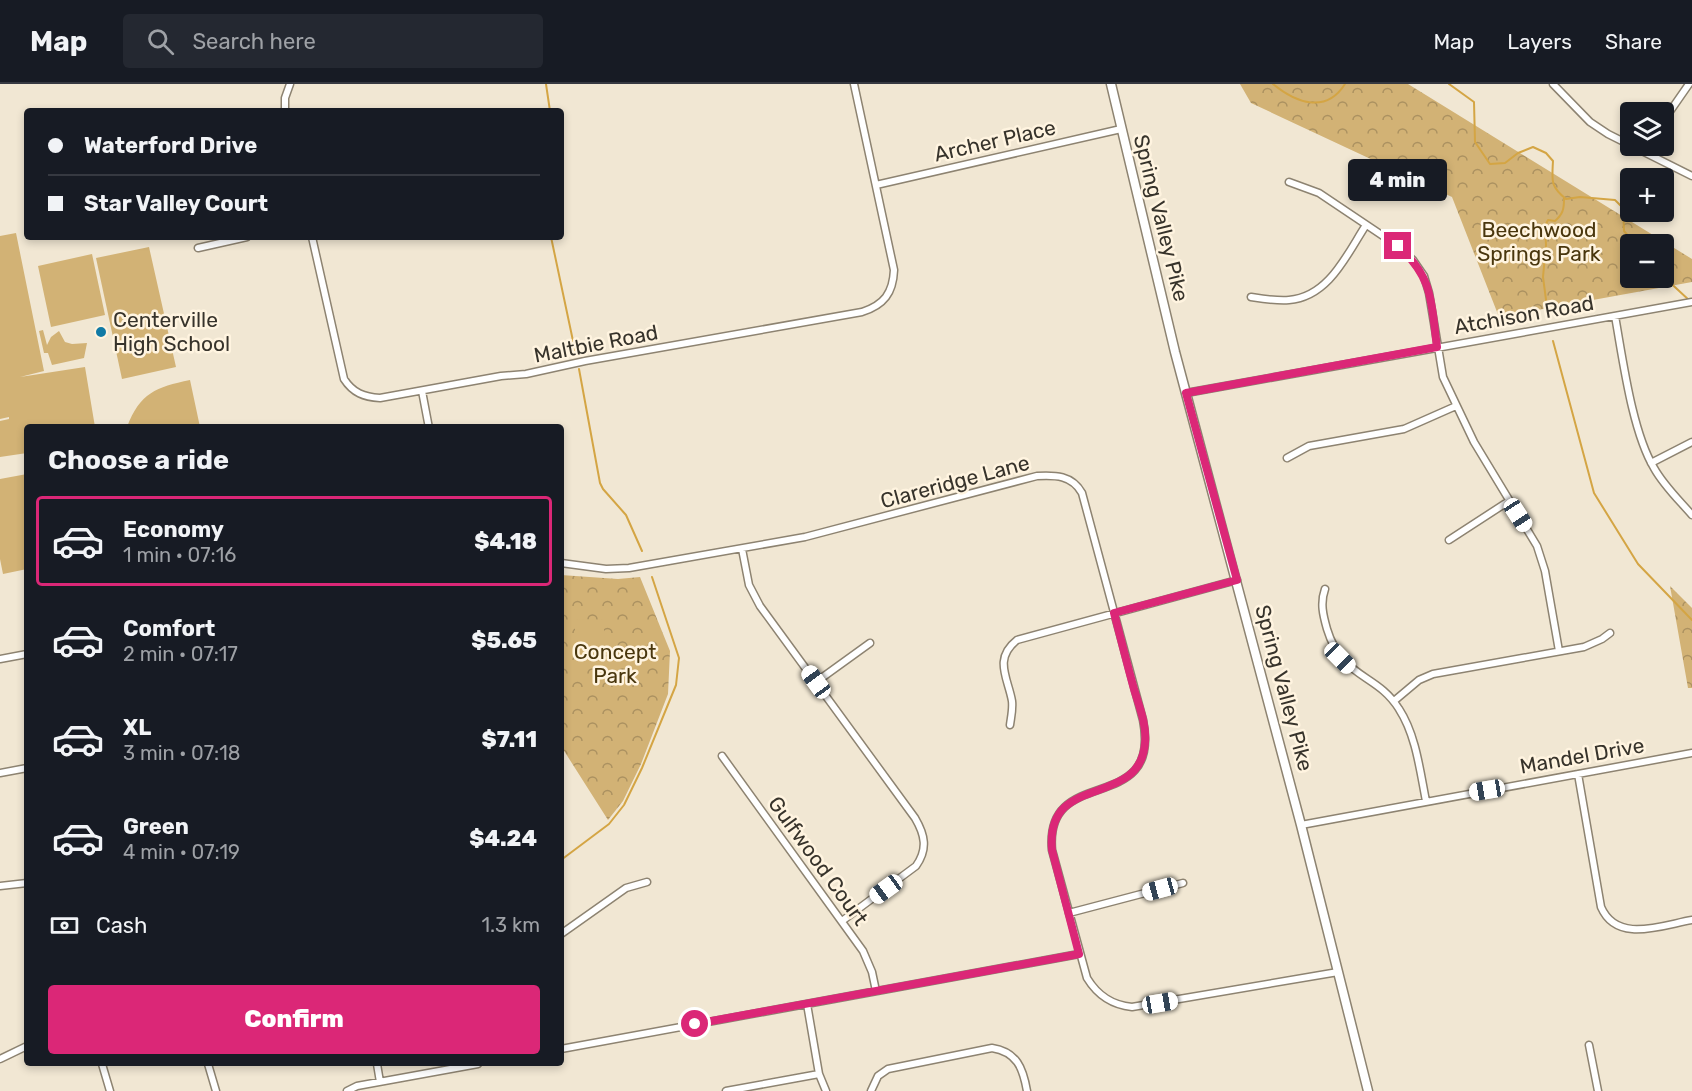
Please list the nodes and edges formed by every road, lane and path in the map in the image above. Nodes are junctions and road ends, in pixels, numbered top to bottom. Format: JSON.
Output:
{"nodes":[{"id":1,"x":290,"y":84,"type":"edge"},
{"id":2,"x":854,"y":84,"type":"edge"},
{"id":3,"x":1112,"y":84,"type":"edge"},
{"id":4,"x":1553,"y":84,"type":"edge"},
{"id":5,"x":1689,"y":84,"type":"edge"},
{"id":6,"x":1674,"y":106,"type":"edge"},
{"id":7,"x":285,"y":108,"type":"edge"},
{"id":8,"x":1121,"y":129,"type":"junction"},
{"id":9,"x":1620,"y":140,"type":"edge"},
{"id":10,"x":1658,"y":156,"type":"edge"},
{"id":11,"x":1692,"y":176,"type":"edge"},
{"id":12,"x":1289,"y":182,"type":"dead end"},
{"id":13,"x":876,"y":185,"type":"junction"},
{"id":14,"x":1366,"y":225,"type":"junction"},
{"id":15,"x":234,"y":240,"type":"edge"},
{"id":16,"x":313,"y":240,"type":"edge"},
{"id":17,"x":198,"y":248,"type":"dead end"},
{"id":18,"x":1251,"y":297,"type":"dead end"},
{"id":19,"x":1692,"y":302,"type":"edge"},
{"id":20,"x":1615,"y":316,"type":"junction"},
{"id":21,"x":1437,"y":347,"type":"junction"},
{"id":22,"x":422,"y":391,"type":"junction"},
{"id":23,"x":1186,"y":393,"type":"junction"},
{"id":24,"x":1456,"y":406,"type":"junction"},
{"id":25,"x":428,"y":424,"type":"edge"},
{"id":26,"x":1692,"y":442,"type":"edge"},
{"id":27,"x":1287,"y":458,"type":"dead end"},
{"id":28,"x":1651,"y":463,"type":"junction"},
{"id":29,"x":1509,"y":501,"type":"junction"},
{"id":30,"x":1692,"y":515,"type":"edge"},
{"id":31,"x":1449,"y":540,"type":"dead end"},
{"id":32,"x":742,"y":549,"type":"junction"},
{"id":33,"x":564,"y":563,"type":"edge"},
{"id":34,"x":1237,"y":580,"type":"junction"},
{"id":35,"x":1325,"y":589,"type":"dead end"},
{"id":36,"x":1114,"y":613,"type":"junction"},
{"id":37,"x":1610,"y":633,"type":"dead end"},
{"id":38,"x":870,"y":643,"type":"dead end"},
{"id":39,"x":1559,"y":651,"type":"junction"},
{"id":40,"x":24,"y":655,"type":"edge"},
{"id":41,"x":0,"y":659,"type":"edge"},
{"id":42,"x":816,"y":682,"type":"junction"},
{"id":43,"x":1394,"y":701,"type":"junction"},
{"id":44,"x":1010,"y":725,"type":"dead end"},
{"id":45,"x":1692,"y":753,"type":"edge"},
{"id":46,"x":722,"y":756,"type":"dead end"},
{"id":47,"x":24,"y":769,"type":"edge"},
{"id":48,"x":0,"y":773,"type":"edge"},
{"id":49,"x":1578,"y":774,"type":"junction"},
{"id":50,"x":1426,"y":801,"type":"junction"},
{"id":51,"x":1301,"y":825,"type":"junction"},
{"id":52,"x":647,"y":882,"type":"dead end"},
{"id":53,"x":24,"y":883,"type":"edge"},
{"id":54,"x":1183,"y":883,"type":"dead end"},
{"id":55,"x":0,"y":886,"type":"edge"},
{"id":56,"x":1069,"y":914,"type":"junction"},
{"id":57,"x":1692,"y":920,"type":"edge"},
{"id":58,"x":842,"y":921,"type":"junction"},
{"id":59,"x":564,"y":932,"type":"edge"},
{"id":60,"x":1079,"y":954,"type":"junction"},
{"id":61,"x":1338,"y":972,"type":"junction"},
{"id":62,"x":876,"y":992,"type":"junction"},
{"id":63,"x":807,"y":1004,"type":"junction"},
{"id":64,"x":1588,"y":1045,"type":"dead end"},
{"id":65,"x":24,"y":1047,"type":"edge"},
{"id":66,"x":564,"y":1047,"type":"edge"},
{"id":67,"x":0,"y":1059,"type":"edge"},
{"id":68,"x":103,"y":1066,"type":"edge"},
{"id":69,"x":209,"y":1066,"type":"edge"},
{"id":70,"x":377,"y":1066,"type":"edge"},
{"id":71,"x":467,"y":1066,"type":"edge"},
{"id":72,"x":819,"y":1074,"type":"junction"},
{"id":73,"x":380,"y":1082,"type":"junction"},
{"id":74,"x":110,"y":1091,"type":"edge"},
{"id":75,"x":216,"y":1091,"type":"edge"},
{"id":76,"x":347,"y":1091,"type":"edge"},
{"id":77,"x":726,"y":1091,"type":"edge"},
{"id":78,"x":826,"y":1091,"type":"edge"},
{"id":79,"x":871,"y":1091,"type":"edge"},
{"id":80,"x":1027,"y":1091,"type":"edge"},
{"id":81,"x":1368,"y":1091,"type":"edge"},
{"id":82,"x":1598,"y":1091,"type":"edge"}],
"edges":[{"from":1,"to":7,"type":"street"},
{"from":2,"to":13,"type":"street","name":"Maltbie Road"},
{"from":3,"to":8,"type":"street","name":"Spring Valley Pike"},
{"from":4,"to":9,"type":"street"},
{"from":5,"to":6,"type":"street"},
{"from":8,"to":13,"type":"street","name":"Archer Place"},
{"from":8,"to":23,"type":"street","name":"Spring Valley Pike"},
{"from":10,"to":11,"type":"street"},
{"from":12,"to":14,"type":"street"},
{"from":13,"to":22,"type":"street","name":"Maltbie Road"},
{"from":14,"to":18,"type":"street"},
{"from":14,"to":21,"type":"street"},
{"from":15,"to":17,"type":"street"},
{"from":16,"to":22,"type":"street","name":"Maltbie Road"},
{"from":19,"to":20,"type":"street","name":"Atchison Road"},
{"from":20,"to":21,"type":"street","name":"Atchison Road"},
{"from":20,"to":28,"type":"street"},
{"from":21,"to":23,"type":"street","name":"Atchison Road"},
{"from":21,"to":24,"type":"street"},
{"from":22,"to":25,"type":"street"},
{"from":23,"to":34,"type":"street","name":"Spring Valley Pike"},
{"from":24,"to":27,"type":"street"},
{"from":24,"to":29,"type":"street"},
{"from":26,"to":28,"type":"street"},
{"from":28,"to":30,"type":"street"},
{"from":29,"to":31,"type":"street"},
{"from":29,"to":39,"type":"street"},
{"from":32,"to":33,"type":"street","name":"Clareridge Lane"},
{"from":32,"to":36,"type":"street","name":"Clareridge Lane"},
{"from":32,"to":42,"type":"street"},
{"from":34,"to":36,"type":"street"},
{"from":34,"to":51,"type":"street","name":"Spring Valley Pike"},
{"from":35,"to":43,"type":"street"},
{"from":36,"to":44,"type":"street"},
{"from":36,"to":56,"type":"street","name":"Clareridge Lane"},
{"from":37,"to":39,"type":"street"},
{"from":38,"to":42,"type":"street"},
{"from":39,"to":43,"type":"street"},
{"from":40,"to":41,"type":"street"},
{"from":42,"to":58,"type":"street"},
{"from":43,"to":50,"type":"street"},
{"from":45,"to":49,"type":"street","name":"Mandel Drive"},
{"from":46,"to":58,"type":"street","name":"Gulfwood Court"},
{"from":47,"to":48,"type":"street"},
{"from":49,"to":50,"type":"street","name":"Mandel Drive"},
{"from":49,"to":57,"type":"street"},
{"from":50,"to":51,"type":"street","name":"Mandel Drive"},
{"from":51,"to":61,"type":"street","name":"Spring Valley Pike"},
{"from":52,"to":59,"type":"street"},
{"from":53,"to":55,"type":"street"},
{"from":54,"to":56,"type":"street"},
{"from":56,"to":60,"type":"street","name":"Clareridge Lane"},
{"from":58,"to":62,"type":"street","name":"Gulfwood Court"},
{"from":60,"to":61,"type":"street","name":"Clareridge Lane"},
{"from":60,"to":62,"type":"street"},
{"from":61,"to":81,"type":"street","name":"Spring Valley Pike"},
{"from":62,"to":63,"type":"street"},
{"from":63,"to":66,"type":"street"},
{"from":63,"to":72,"type":"street"},
{"from":64,"to":82,"type":"street"},
{"from":65,"to":67,"type":"street"},
{"from":68,"to":74,"type":"street"},
{"from":69,"to":75,"type":"street"},
{"from":70,"to":73,"type":"street"},
{"from":71,"to":73,"type":"street"},
{"from":72,"to":77,"type":"street"},
{"from":72,"to":78,"type":"street"},
{"from":73,"to":76,"type":"street"},
{"from":79,"to":80,"type":"street"}]}
